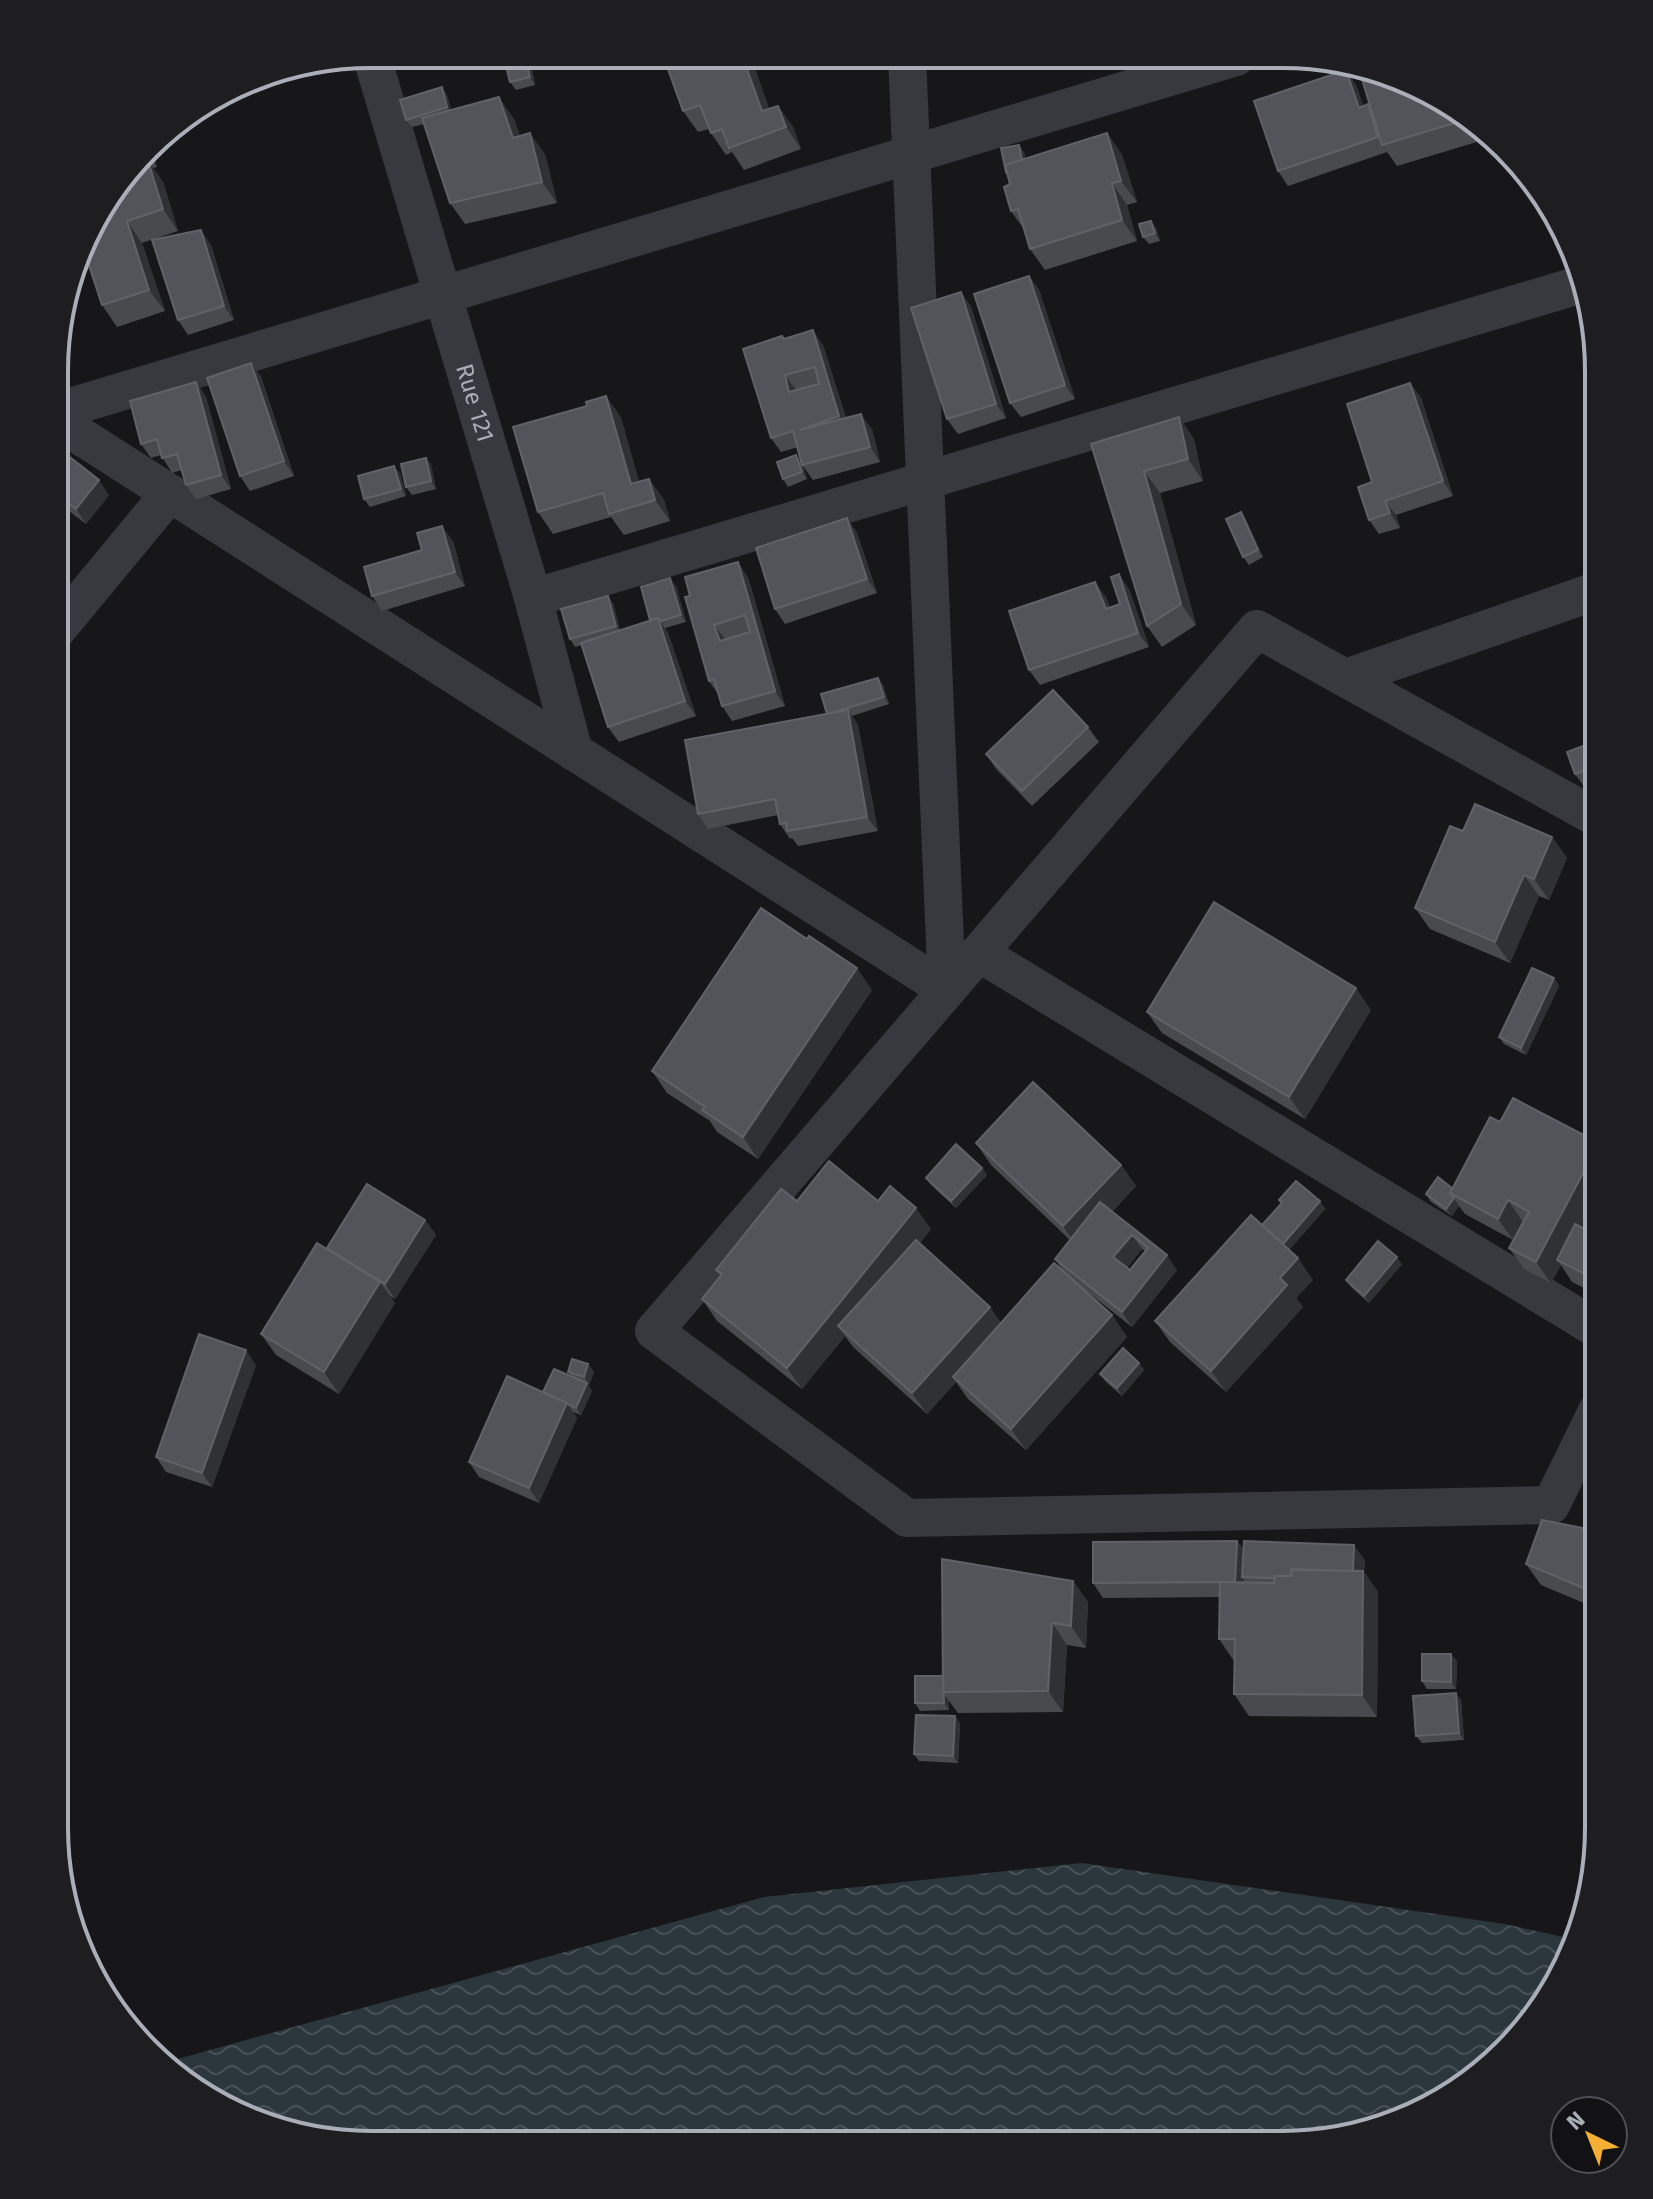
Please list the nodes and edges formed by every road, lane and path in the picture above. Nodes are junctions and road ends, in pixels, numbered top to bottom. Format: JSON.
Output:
{"nodes":[{"id":1,"x":375,"y":68,"type":"edge"},
{"id":2,"x":908,"y":68,"type":"edge"},
{"id":3,"x":1199,"y":68,"type":"edge"},
{"id":4,"x":912,"y":154,"type":"junction"},
{"id":5,"x":1573,"y":287,"type":"edge"},
{"id":6,"x":442,"y":295,"type":"junction"},
{"id":7,"x":68,"y":408,"type":"edge"},
{"id":8,"x":68,"y":428,"type":"edge"},
{"id":9,"x":925,"y":481,"type":"junction"},
{"id":10,"x":170,"y":493,"type":"junction"},
{"id":11,"x":1585,"y":595,"type":"edge"},
{"id":12,"x":533,"y":598,"type":"junction"},
{"id":13,"x":68,"y":616,"type":"edge"},
{"id":14,"x":1346,"y":678,"type":"junction"},
{"id":15,"x":574,"y":752,"type":"junction"},
{"id":16,"x":1585,"y":811,"type":"edge"},
{"id":17,"x":979,"y":953,"type":"junction"},
{"id":18,"x":947,"y":990,"type":"junction"},
{"id":19,"x":1585,"y":1321,"type":"edge"},
{"id":20,"x":1585,"y":1436,"type":"edge"}],
"edges":[{"from":1,"to":6,"type":"street","name":"Rue 121"},
{"from":2,"to":4,"type":"street"},
{"from":3,"to":4,"type":"street"},
{"from":4,"to":6,"type":"street"},
{"from":4,"to":9,"type":"street"},
{"from":5,"to":9,"type":"street"},
{"from":6,"to":7,"type":"street"},
{"from":6,"to":12,"type":"street","name":"Rue 121"},
{"from":8,"to":10,"type":"street"},
{"from":9,"to":12,"type":"street"},
{"from":9,"to":18,"type":"street"},
{"from":10,"to":13,"type":"street"},
{"from":10,"to":15,"type":"street"},
{"from":11,"to":14,"type":"street"},
{"from":12,"to":15,"type":"street","name":"Rue 121"},
{"from":14,"to":16,"type":"street"},
{"from":14,"to":17,"type":"street"},
{"from":15,"to":18,"type":"street"},
{"from":17,"to":18,"type":"street"},
{"from":17,"to":19,"type":"street"},
{"from":18,"to":20,"type":"street"}]}
